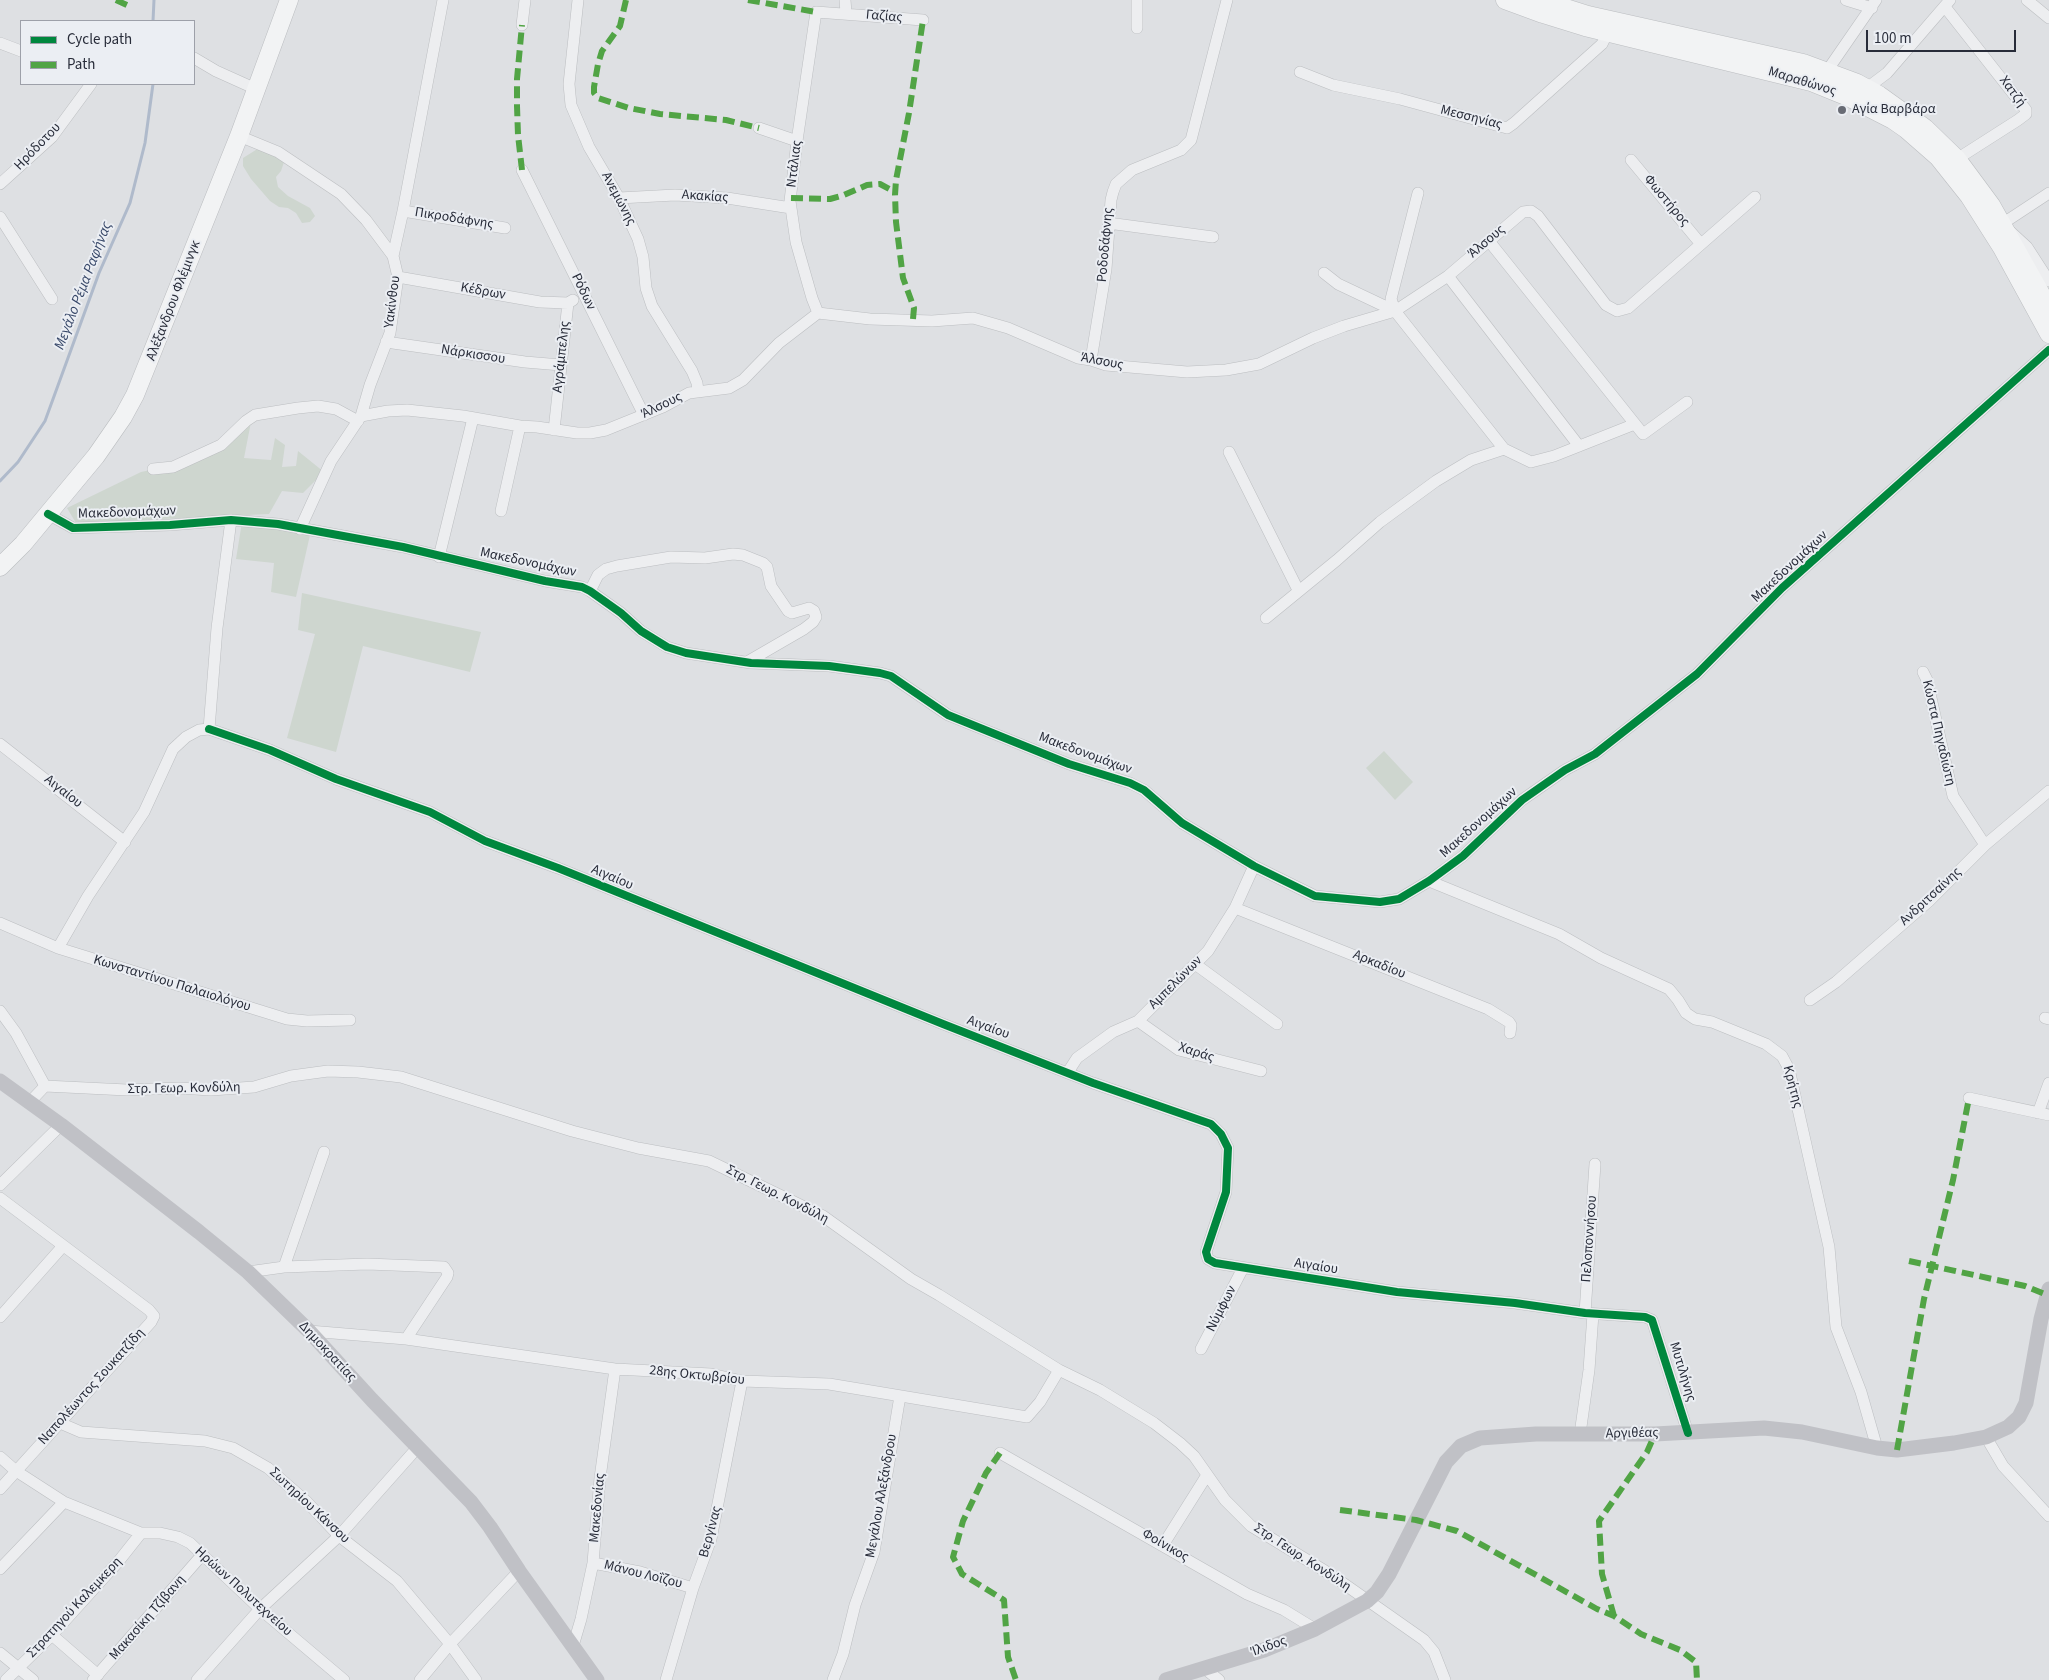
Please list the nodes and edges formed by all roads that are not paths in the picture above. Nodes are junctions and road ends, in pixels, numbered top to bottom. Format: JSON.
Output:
{"nodes":[{"id":1,"x":289,"y":0,"type":"edge"},
{"id":2,"x":443,"y":0,"type":"edge"},
{"id":3,"x":525,"y":0,"type":"edge"},
{"id":4,"x":578,"y":0,"type":"edge"},
{"id":5,"x":845,"y":0,"type":"edge"},
{"id":6,"x":1137,"y":0,"type":"edge"},
{"id":7,"x":1227,"y":0,"type":"edge"},
{"id":8,"x":1506,"y":0,"type":"edge"},
{"id":9,"x":1540,"y":0,"type":"edge"},
{"id":10,"x":1846,"y":0,"type":"edge"},
{"id":11,"x":2027,"y":0,"type":"edge"},
{"id":12,"x":1874,"y":4,"type":"edge"},
{"id":13,"x":1947,"y":4,"type":"edge"},
{"id":14,"x":816,"y":12,"type":"joint"},
{"id":15,"x":846,"y":13,"type":"junction"},
{"id":16,"x":2049,"y":18,"type":"edge"},
{"id":17,"x":922,"y":20,"type":"dead end"},
{"id":18,"x":522,"y":25,"type":"dead end"},
{"id":19,"x":1137,"y":28,"type":"dead end"},
{"id":20,"x":1608,"y":32,"type":"junction"},
{"id":21,"x":1,"y":45,"type":"edge"},
{"id":22,"x":20,"y":50,"type":"edge"},
{"id":23,"x":195,"y":59,"type":"edge"},
{"id":24,"x":1300,"y":72,"type":"dead end"},
{"id":25,"x":1827,"y":79,"type":"junction"},
{"id":26,"x":90,"y":85,"type":"edge"},
{"id":27,"x":1867,"y":88,"type":"junction"},
{"id":28,"x":256,"y":89,"type":"junction"},
{"id":29,"x":759,"y":128,"type":"dead end"},
{"id":30,"x":239,"y":136,"type":"junction"},
{"id":31,"x":797,"y":141,"type":"junction"},
{"id":32,"x":1957,"y":159,"type":"junction"},
{"id":33,"x":1631,"y":160,"type":"dead end"},
{"id":34,"x":522,"y":170,"type":"dead end"},
{"id":35,"x":0,"y":184,"type":"edge"},
{"id":36,"x":1418,"y":193,"type":"dead end"},
{"id":37,"x":2049,"y":193,"type":"edge"},
{"id":38,"x":1755,"y":197,"type":"dead end"},
{"id":39,"x":619,"y":198,"type":"junction"},
{"id":40,"x":791,"y":208,"type":"junction"},
{"id":41,"x":403,"y":211,"type":"junction"},
{"id":42,"x":0,"y":217,"type":"edge"},
{"id":43,"x":1108,"y":223,"type":"junction"},
{"id":44,"x":2002,"y":224,"type":"junction"},
{"id":45,"x":505,"y":228,"type":"dead end"},
{"id":46,"x":1213,"y":237,"type":"dead end"},
{"id":47,"x":1489,"y":241,"type":"junction"},
{"id":48,"x":1700,"y":243,"type":"junction"},
{"id":49,"x":393,"y":256,"type":"junction"},
{"id":50,"x":1324,"y":273,"type":"dead end"},
{"id":51,"x":1448,"y":276,"type":"junction"},
{"id":52,"x":398,"y":277,"type":"junction"},
{"id":53,"x":2049,"y":281,"type":"edge"},
{"id":54,"x":584,"y":296,"type":"junction"},
{"id":55,"x":52,"y":299,"type":"dead end"},
{"id":56,"x":568,"y":303,"type":"junction"},
{"id":57,"x":2049,"y":308,"type":"edge"},
{"id":58,"x":1395,"y":311,"type":"junction"},
{"id":59,"x":818,"y":314,"type":"junction"},
{"id":60,"x":2049,"y":334,"type":"edge"},
{"id":61,"x":386,"y":342,"type":"junction"},
{"id":62,"x":2049,"y":350,"type":"edge"},
{"id":63,"x":1091,"y":360,"type":"junction"},
{"id":64,"x":560,"y":365,"type":"junction"},
{"id":65,"x":698,"y":391,"type":"junction"},
{"id":66,"x":1688,"y":402,"type":"dead end"},
{"id":67,"x":644,"y":415,"type":"junction"},
{"id":68,"x":473,"y":418,"type":"junction"},
{"id":69,"x":359,"y":419,"type":"junction"},
{"id":70,"x":1635,"y":424,"type":"junction"},
{"id":71,"x":520,"y":426,"type":"junction"},
{"id":72,"x":554,"y":430,"type":"junction"},
{"id":73,"x":1579,"y":446,"type":"junction"},
{"id":74,"x":1504,"y":449,"type":"junction"},
{"id":75,"x":1229,"y":452,"type":"dead end"},
{"id":76,"x":153,"y":469,"type":"dead end"},
{"id":77,"x":501,"y":511,"type":"dead end"},
{"id":78,"x":48,"y":514,"type":"junction"},
{"id":79,"x":231,"y":520,"type":"junction"},
{"id":80,"x":300,"y":529,"type":"junction"},
{"id":81,"x":439,"y":557,"type":"junction"},
{"id":82,"x":0,"y":567,"type":"edge"},
{"id":83,"x":1298,"y":590,"type":"junction"},
{"id":84,"x":590,"y":591,"type":"junction"},
{"id":85,"x":1266,"y":618,"type":"dead end"},
{"id":86,"x":747,"y":662,"type":"junction"},
{"id":87,"x":1924,"y":672,"type":"dead end"},
{"id":88,"x":209,"y":728,"type":"junction"},
{"id":89,"x":0,"y":744,"type":"edge"},
{"id":90,"x":2049,"y":790,"type":"edge"},
{"id":91,"x":125,"y":842,"type":"junction"},
{"id":92,"x":1985,"y":845,"type":"junction"},
{"id":93,"x":1254,"y":866,"type":"junction"},
{"id":94,"x":1429,"y":881,"type":"junction"},
{"id":95,"x":1235,"y":908,"type":"junction"},
{"id":96,"x":0,"y":923,"type":"edge"},
{"id":97,"x":58,"y":948,"type":"junction"},
{"id":98,"x":1195,"y":964,"type":"junction"},
{"id":99,"x":1810,"y":1000,"type":"dead end"},
{"id":100,"x":0,"y":1011,"type":"edge"},
{"id":101,"x":350,"y":1020,"type":"dead end"},
{"id":102,"x":1138,"y":1021,"type":"junction"},
{"id":103,"x":1278,"y":1024,"type":"dead end"},
{"id":104,"x":1510,"y":1033,"type":"dead end"},
{"id":105,"x":1261,"y":1071,"type":"dead end"},
{"id":106,"x":1068,"y":1072,"type":"junction"},
{"id":107,"x":0,"y":1081,"type":"edge"},
{"id":108,"x":2049,"y":1083,"type":"edge"},
{"id":109,"x":45,"y":1086,"type":"junction"},
{"id":110,"x":1970,"y":1098,"type":"dead end"},
{"id":111,"x":29,"y":1103,"type":"junction"},
{"id":112,"x":2044,"y":1114,"type":"edge"},
{"id":113,"x":61,"y":1125,"type":"junction"},
{"id":114,"x":324,"y":1152,"type":"dead end"},
{"id":115,"x":1595,"y":1164,"type":"dead end"},
{"id":116,"x":0,"y":1185,"type":"edge"},
{"id":117,"x":0,"y":1198,"type":"edge"},
{"id":118,"x":63,"y":1246,"type":"junction"},
{"id":119,"x":284,"y":1267,"type":"junction"},
{"id":120,"x":1243,"y":1268,"type":"junction"},
{"id":121,"x":248,"y":1272,"type":"junction"},
{"id":122,"x":2048,"y":1294,"type":"edge"},
{"id":123,"x":1589,"y":1314,"type":"junction"},
{"id":124,"x":0,"y":1317,"type":"edge"},
{"id":125,"x":1652,"y":1320,"type":"joint"},
{"id":126,"x":309,"y":1331,"type":"junction"},
{"id":127,"x":406,"y":1339,"type":"junction"},
{"id":128,"x":1201,"y":1349,"type":"dead end"},
{"id":129,"x":615,"y":1369,"type":"junction"},
{"id":130,"x":1059,"y":1370,"type":"junction"},
{"id":131,"x":742,"y":1381,"type":"junction"},
{"id":132,"x":900,"y":1396,"type":"junction"},
{"id":133,"x":60,"y":1424,"type":"junction"},
{"id":134,"x":1688,"y":1432,"type":"junction"},
{"id":135,"x":1580,"y":1434,"type":"junction"},
{"id":136,"x":1986,"y":1437,"type":"junction"},
{"id":137,"x":418,"y":1447,"type":"junction"},
{"id":138,"x":1877,"y":1448,"type":"junction"},
{"id":139,"x":1000,"y":1453,"type":"dead end"},
{"id":140,"x":0,"y":1457,"type":"edge"},
{"id":141,"x":16,"y":1471,"type":"junction"},
{"id":142,"x":1207,"y":1475,"type":"junction"},
{"id":143,"x":0,"y":1489,"type":"edge"},
{"id":144,"x":64,"y":1502,"type":"junction"},
{"id":145,"x":2049,"y":1516,"type":"edge"},
{"id":146,"x":141,"y":1533,"type":"junction"},
{"id":147,"x":339,"y":1536,"type":"junction"},
{"id":148,"x":1163,"y":1545,"type":"junction"},
{"id":149,"x":202,"y":1555,"type":"junction"},
{"id":150,"x":593,"y":1563,"type":"junction"},
{"id":151,"x":0,"y":1569,"type":"edge"},
{"id":152,"x":519,"y":1571,"type":"junction"},
{"id":153,"x":693,"y":1588,"type":"junction"},
{"id":154,"x":1367,"y":1601,"type":"junction"},
{"id":155,"x":260,"y":1609,"type":"junction"},
{"id":156,"x":1315,"y":1629,"type":"junction"},
{"id":157,"x":52,"y":1634,"type":"junction"},
{"id":158,"x":450,"y":1644,"type":"junction"},
{"id":159,"x":572,"y":1646,"type":"junction"},
{"id":160,"x":0,"y":1653,"type":"edge"},
{"id":161,"x":19,"y":1668,"type":"junction"},
{"id":162,"x":1204,"y":1668,"type":"junction"},
{"id":163,"x":95,"y":1677,"type":"edge"},
{"id":164,"x":6,"y":1680,"type":"edge"},
{"id":165,"x":33,"y":1680,"type":"edge"},
{"id":166,"x":197,"y":1680,"type":"edge"},
{"id":167,"x":344,"y":1680,"type":"edge"},
{"id":168,"x":420,"y":1680,"type":"edge"},
{"id":169,"x":476,"y":1680,"type":"edge"},
{"id":170,"x":597,"y":1680,"type":"edge"},
{"id":171,"x":666,"y":1680,"type":"edge"},
{"id":172,"x":833,"y":1680,"type":"edge"},
{"id":173,"x":1166,"y":1680,"type":"edge"},
{"id":174,"x":1218,"y":1680,"type":"edge"},
{"id":175,"x":1445,"y":1680,"type":"edge"}],
"edges":[{"from":1,"to":28,"type":"main road","name":"Αλέξανδρου Φλέμινγκ"},
{"from":2,"to":41,"type":"street","name":"Υακίνθου"},
{"from":3,"to":18,"type":"street"},
{"from":4,"to":39,"type":"street","name":"Ανεμώνης"},
{"from":5,"to":15,"type":"street"},
{"from":6,"to":19,"type":"street"},
{"from":7,"to":43,"type":"street","name":"Ροδοδάφνης"},
{"from":8,"to":20,"type":"main road","name":"Μαραθώνος"},
{"from":9,"to":25,"type":"main road","name":"Μαραθώνος"},
{"from":10,"to":12,"type":"street"},
{"from":11,"to":16,"type":"street"},
{"from":12,"to":25,"type":"street"},
{"from":13,"to":27,"type":"street"},
{"from":13,"to":32,"type":"street","name":"Χατζή"},
{"from":14,"to":15,"type":"street","name":"Γαζίας"},
{"from":14,"to":31,"type":"street","name":"Ντάλιας"},
{"from":15,"to":17,"type":"street","name":"Γαζίας"},
{"from":20,"to":24,"type":"street","name":"Μεσσηνίας"},
{"from":20,"to":25,"type":"main road","name":"Μαραθώνος"},
{"from":21,"to":22,"type":"street"},
{"from":23,"to":28,"type":"street"},
{"from":25,"to":27,"type":"main road","name":"Μαραθώνος"},
{"from":25,"to":60,"type":"main road","name":"Μαραθώνος"},
{"from":26,"to":35,"type":"street","name":"Ηρόδοτου"},
{"from":27,"to":32,"type":"main road","name":"Μαραθώνος"},
{"from":28,"to":30,"type":"main road","name":"Αλέξανδρου Φλέμινγκ"},
{"from":29,"to":31,"type":"street"},
{"from":30,"to":49,"type":"street"},
{"from":30,"to":78,"type":"main road","name":"Αλέξανδρου Φλέμινγκ"},
{"from":31,"to":40,"type":"street","name":"Ντάλιας"},
{"from":32,"to":44,"type":"main road","name":"Μαραθώνος"},
{"from":33,"to":48,"type":"street","name":"Φωστήρος"},
{"from":34,"to":54,"type":"street","name":"Ρόδων"},
{"from":36,"to":58,"type":"street"},
{"from":37,"to":44,"type":"street"},
{"from":38,"to":48,"type":"street","name":"Άλσους"},
{"from":39,"to":40,"type":"street","name":"Ακακίας"},
{"from":39,"to":65,"type":"street","name":"Ανεμώνης"},
{"from":40,"to":59,"type":"street","name":"Ντάλιας"},
{"from":41,"to":45,"type":"street","name":"Πικροδάφνης"},
{"from":41,"to":49,"type":"street","name":"Υακίνθου"},
{"from":42,"to":55,"type":"street"},
{"from":43,"to":46,"type":"street"},
{"from":43,"to":63,"type":"street","name":"Ροδοδάφνης"},
{"from":44,"to":53,"type":"street"},
{"from":44,"to":57,"type":"main road","name":"Μαραθώνος"},
{"from":47,"to":48,"type":"street","name":"Άλσους"},
{"from":47,"to":51,"type":"street","name":"Άλσους"},
{"from":47,"to":70,"type":"street"},
{"from":49,"to":52,"type":"street","name":"Υακίνθου"},
{"from":50,"to":58,"type":"street"},
{"from":51,"to":58,"type":"street","name":"Άλσους"},
{"from":51,"to":73,"type":"street"},
{"from":52,"to":56,"type":"street","name":"Κέδρων"},
{"from":52,"to":61,"type":"street","name":"Υακίνθου"},
{"from":54,"to":56,"type":"street","name":"Αγράμπελης"},
{"from":54,"to":67,"type":"street","name":"Ρόδων"},
{"from":56,"to":64,"type":"street","name":"Αγράμπελης"},
{"from":58,"to":63,"type":"street","name":"Άλσους"},
{"from":58,"to":74,"type":"street"},
{"from":59,"to":63,"type":"street","name":"Άλσους"},
{"from":59,"to":65,"type":"street","name":"Άλσους"},
{"from":61,"to":64,"type":"street","name":"Νάρκισσου"},
{"from":61,"to":69,"type":"street","name":"Υακίνθου"},
{"from":62,"to":94,"type":"street","name":"Μακεδονομάχων"},
{"from":64,"to":72,"type":"street","name":"Αγράμπελης"},
{"from":65,"to":67,"type":"street","name":"Άλσους"},
{"from":66,"to":70,"type":"street"},
{"from":67,"to":72,"type":"street","name":"Άλσους"},
{"from":68,"to":69,"type":"street","name":"Άλσους"},
{"from":68,"to":71,"type":"street","name":"Άλσους"},
{"from":68,"to":81,"type":"street"},
{"from":69,"to":76,"type":"street"},
{"from":69,"to":80,"type":"street","name":"Υακίνθου"},
{"from":70,"to":73,"type":"street"},
{"from":71,"to":72,"type":"street","name":"Άλσους"},
{"from":71,"to":77,"type":"street"},
{"from":73,"to":74,"type":"street"},
{"from":74,"to":83,"type":"street"},
{"from":75,"to":83,"type":"street"},
{"from":78,"to":79,"type":"street","name":"Μακεδονομάχων"},
{"from":78,"to":82,"type":"main road","name":"Αλέξανδρου Φλέμινγκ"},
{"from":79,"to":80,"type":"street","name":"Μακεδονομάχων"},
{"from":79,"to":88,"type":"street"},
{"from":80,"to":81,"type":"street","name":"Μακεδονομάχων"},
{"from":81,"to":84,"type":"street","name":"Μακεδονομάχων"},
{"from":83,"to":85,"type":"street"},
{"from":84,"to":86,"type":"street","name":"Μακεδονομάχων"},
{"from":84,"to":86,"type":"street"},
{"from":86,"to":93,"type":"street","name":"Μακεδονομάχων"},
{"from":87,"to":92,"type":"street","name":"Κώστα Πηγαδιώτη"},
{"from":88,"to":91,"type":"street"},
{"from":88,"to":106,"type":"street","name":"Αιγαίου"},
{"from":89,"to":91,"type":"street","name":"Αιγαίου"},
{"from":90,"to":92,"type":"street","name":"Ανδριτσαίνης"},
{"from":91,"to":97,"type":"street"},
{"from":92,"to":99,"type":"street","name":"Ανδριτσαίνης"},
{"from":93,"to":94,"type":"street","name":"Μακεδονομάχων"},
{"from":93,"to":95,"type":"street","name":"Αμπελώνων"},
{"from":94,"to":138,"type":"street","name":"Κρήτης"},
{"from":95,"to":98,"type":"street","name":"Αμπελώνων"},
{"from":95,"to":104,"type":"street","name":"Αρκαδίου"},
{"from":96,"to":97,"type":"street","name":"Κωνσταντίνου Παλαιολόγου"},
{"from":97,"to":101,"type":"street","name":"Κωνσταντίνου Παλαιολόγου"},
{"from":98,"to":102,"type":"street","name":"Αμπελώνων"},
{"from":98,"to":103,"type":"street"},
{"from":100,"to":109,"type":"street"},
{"from":102,"to":105,"type":"street","name":"Χαράς"},
{"from":102,"to":106,"type":"street","name":"Αμπελώνων"},
{"from":106,"to":120,"type":"street","name":"Αιγαίου"},
{"from":107,"to":111,"type":"street","name":"Δημοκρατίας"},
{"from":108,"to":112,"type":"street"},
{"from":109,"to":111,"type":"street"},
{"from":109,"to":130,"type":"street","name":"Στρ. Γεωρ. Κονδύλη"},
{"from":110,"to":112,"type":"street"},
{"from":111,"to":113,"type":"street","name":"Δημοκρατίας"},
{"from":113,"to":116,"type":"street"},
{"from":113,"to":121,"type":"street","name":"Δημοκρατίας"},
{"from":114,"to":119,"type":"street"},
{"from":115,"to":123,"type":"street","name":"Πελοποννήσου"},
{"from":117,"to":118,"type":"street","name":"Ναπολέωντος Σουκατζίδη"},
{"from":118,"to":124,"type":"street"},
{"from":118,"to":133,"type":"street","name":"Ναπολέωντος Σουκατζίδη"},
{"from":119,"to":121,"type":"street"},
{"from":119,"to":127,"type":"street"},
{"from":120,"to":123,"type":"street","name":"Αιγαίου"},
{"from":120,"to":128,"type":"street","name":"Νύμφων"},
{"from":121,"to":126,"type":"street","name":"Δημοκρατίας"},
{"from":122,"to":136,"type":"street","name":"Αργιθέας"},
{"from":123,"to":125,"type":"street","name":"Αιγαίου"},
{"from":123,"to":135,"type":"street","name":"Πελοποννήσου"},
{"from":125,"to":134,"type":"street","name":"Μυτιλήνης"},
{"from":126,"to":127,"type":"street","name":"28ης Οκτωβρίου"},
{"from":126,"to":137,"type":"street","name":"Δημοκρατίας"},
{"from":127,"to":129,"type":"street","name":"28ης Οκτωβρίου"},
{"from":129,"to":131,"type":"street","name":"28ης Οκτωβρίου"},
{"from":129,"to":150,"type":"street","name":"Μακεδονίας"},
{"from":130,"to":132,"type":"street","name":"28ης Οκτωβρίου"},
{"from":130,"to":142,"type":"street","name":"Στρ. Γεωρ. Κονδύλη"},
{"from":131,"to":132,"type":"street","name":"28ης Οκτωβρίου"},
{"from":131,"to":153,"type":"street","name":"Βεργίνας"},
{"from":132,"to":172,"type":"street","name":"Μεγάλου Αλεξάνδρου"},
{"from":133,"to":141,"type":"street","name":"Ναπολέωντος Σουκατζίδη"},
{"from":133,"to":147,"type":"street","name":"Σωτηρίου Κάνσου"},
{"from":134,"to":135,"type":"street","name":"Αργιθέας"},
{"from":134,"to":138,"type":"street","name":"Αργιθέας"},
{"from":135,"to":154,"type":"street","name":"Αργιθέας"},
{"from":136,"to":138,"type":"street","name":"Αργιθέας"},
{"from":136,"to":145,"type":"street"},
{"from":137,"to":147,"type":"street"},
{"from":137,"to":152,"type":"street","name":"Δημοκρατίας"},
{"from":139,"to":148,"type":"street","name":"Φοίνικος"},
{"from":140,"to":141,"type":"street","name":"Ηρώων Πολυτεχνείου"},
{"from":141,"to":143,"type":"street","name":"Ναπολέωντος Σουκατζίδη"},
{"from":141,"to":144,"type":"street","name":"Ηρώων Πολυτεχνείου"},
{"from":142,"to":148,"type":"street"},
{"from":142,"to":154,"type":"street","name":"Στρ. Γεωρ. Κονδύλη"},
{"from":144,"to":146,"type":"street","name":"Ηρώων Πολυτεχνείου"},
{"from":144,"to":151,"type":"street"},
{"from":146,"to":149,"type":"street","name":"Ηρώων Πολυτεχνείου"},
{"from":146,"to":157,"type":"street","name":"Στρατηγού Καλεμκερη"},
{"from":147,"to":155,"type":"street"},
{"from":147,"to":158,"type":"street","name":"Σωτηρίου Κάνσου"},
{"from":148,"to":156,"type":"street","name":"Φοίνικος"},
{"from":149,"to":155,"type":"street","name":"Ηρώων Πολυτεχνείου"},
{"from":149,"to":163,"type":"street","name":"Μακασίκη Τζίβανη"},
{"from":150,"to":153,"type":"street","name":"Μάνου Λοΐζου"},
{"from":150,"to":159,"type":"street","name":"Μακεδονίας"},
{"from":152,"to":158,"type":"street"},
{"from":152,"to":159,"type":"street","name":"Δημοκρατίας"},
{"from":153,"to":171,"type":"street","name":"Βεργίνας"},
{"from":154,"to":156,"type":"street","name":"Ίλιδος"},
{"from":154,"to":175,"type":"street","name":"Στρ. Γεωρ. Κονδύλη"},
{"from":155,"to":166,"type":"street"},
{"from":155,"to":167,"type":"street","name":"Ηρώων Πολυτεχνείου"},
{"from":156,"to":162,"type":"street","name":"Ίλιδος"},
{"from":157,"to":161,"type":"street","name":"Στρατηγού Καλεμκερη"},
{"from":157,"to":163,"type":"street"},
{"from":158,"to":168,"type":"street"},
{"from":158,"to":169,"type":"street","name":"Σωτηρίου Κάνσου"},
{"from":159,"to":170,"type":"street","name":"Δημοκρατίας"},
{"from":160,"to":161,"type":"street"},
{"from":161,"to":164,"type":"street","name":"Στρατηγού Καλεμκερη"},
{"from":161,"to":165,"type":"street"},
{"from":162,"to":173,"type":"street","name":"Ίλιδος"},
{"from":162,"to":174,"type":"street"}]}
